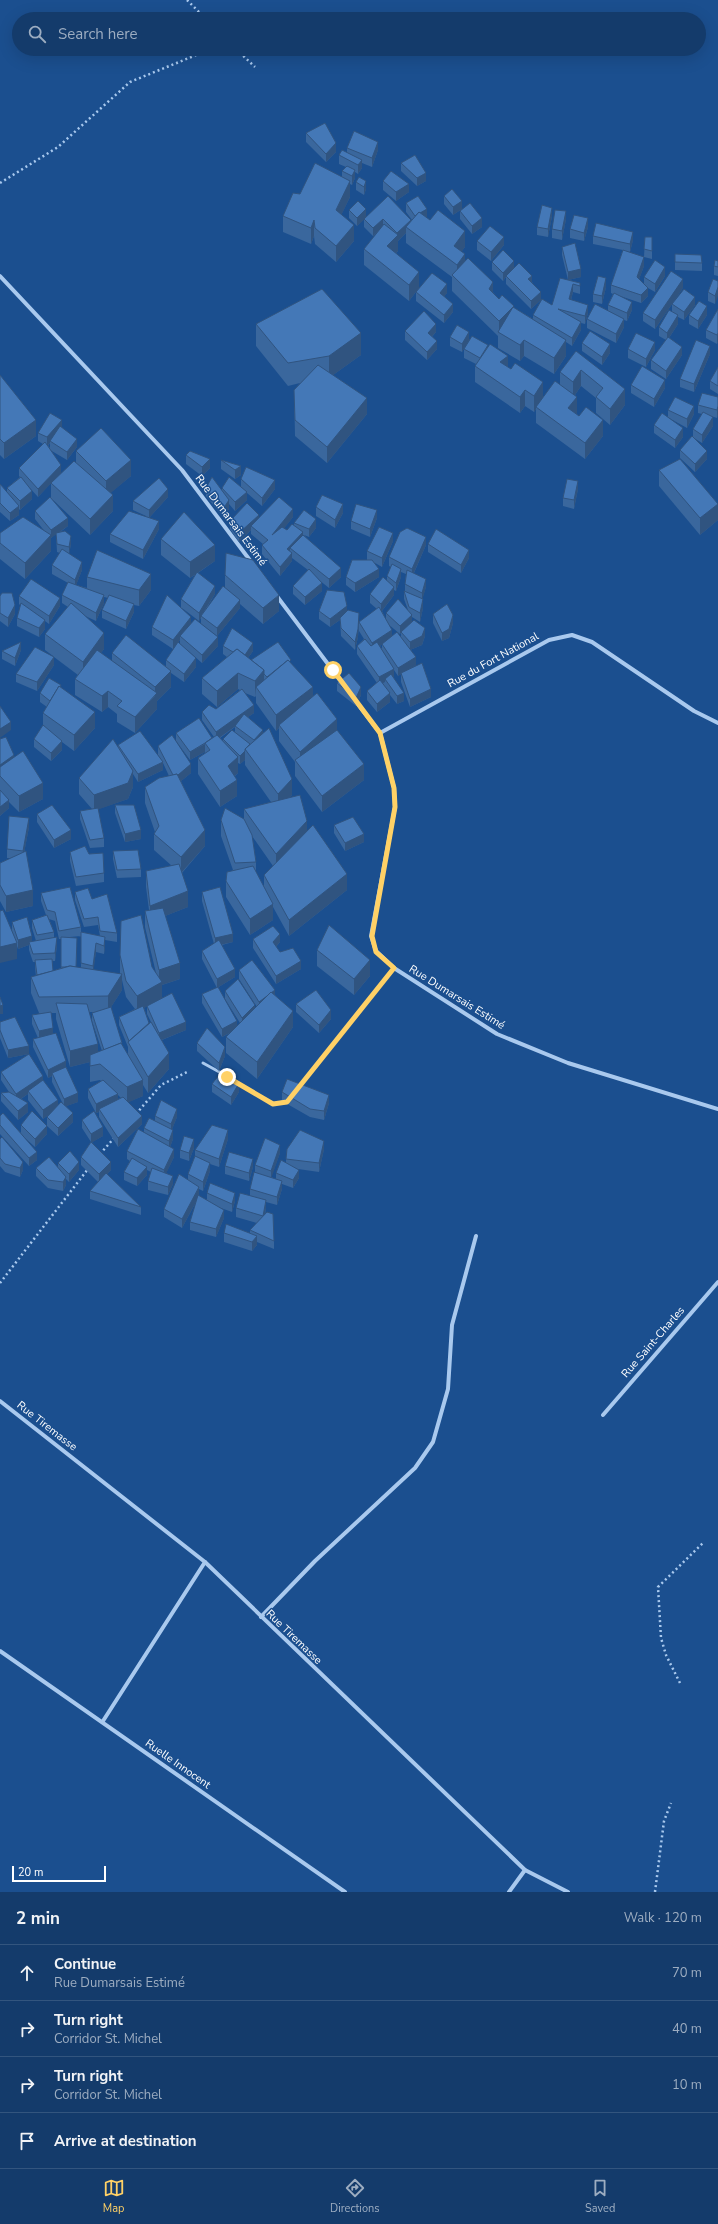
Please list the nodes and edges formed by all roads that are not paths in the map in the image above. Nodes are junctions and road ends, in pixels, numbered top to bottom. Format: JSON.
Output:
{"nodes":[{"id":1,"x":0,"y":276,"type":"edge"},
{"id":2,"x":257,"y":570,"type":"edge"},
{"id":3,"x":272,"y":589,"type":"edge"},
{"id":4,"x":347,"y":689,"type":"edge"},
{"id":5,"x":352,"y":696,"type":"edge"},
{"id":6,"x":718,"y":723,"type":"edge"},
{"id":7,"x":380,"y":733,"type":"junction"},
{"id":8,"x":394,"y":968,"type":"junction"},
{"id":9,"x":203,"y":1063,"type":"road end"},
{"id":10,"x":297,"y":1089,"type":"edge"},
{"id":11,"x":292,"y":1096,"type":"edge"},
{"id":12,"x":718,"y":1109,"type":"edge"},
{"id":13,"x":476,"y":1236,"type":"dead end"},
{"id":14,"x":718,"y":1282,"type":"edge"},
{"id":15,"x":0,"y":1401,"type":"edge"},
{"id":16,"x":603,"y":1415,"type":"dead end"},
{"id":17,"x":205,"y":1562,"type":"junction"},
{"id":18,"x":261,"y":1617,"type":"junction"},
{"id":19,"x":0,"y":1651,"type":"edge"},
{"id":20,"x":103,"y":1721,"type":"junction"},
{"id":21,"x":525,"y":1870,"type":"junction"},
{"id":22,"x":346,"y":1892,"type":"edge"},
{"id":23,"x":509,"y":1892,"type":"edge"},
{"id":24,"x":568,"y":1892,"type":"edge"}],
"edges":[{"from":1,"to":2,"type":"street","name":"Rue Dumarsais Estimé"},
{"from":3,"to":4,"type":"street"},
{"from":5,"to":7,"type":"street","name":"Rue Dumarsais Estimé"},
{"from":6,"to":7,"type":"street","name":"Rue du Fort National"},
{"from":7,"to":8,"type":"street","name":"Rue Dumarsais Estimé"},
{"from":8,"to":10,"type":"lane"},
{"from":8,"to":12,"type":"street","name":"Rue Dumarsais Estimé"},
{"from":9,"to":11,"type":"lane"},
{"from":13,"to":18,"type":"street"},
{"from":14,"to":16,"type":"street","name":"Rue Saint-Charles"},
{"from":15,"to":17,"type":"street","name":"Rue Tiremasse"},
{"from":17,"to":18,"type":"street","name":"Rue Tiremasse"},
{"from":17,"to":20,"type":"street"},
{"from":18,"to":21,"type":"street","name":"Rue Tiremasse"},
{"from":19,"to":20,"type":"street","name":"Ruelle Innocent"},
{"from":20,"to":22,"type":"street","name":"Ruelle Innocent"},
{"from":21,"to":23,"type":"street"},
{"from":21,"to":24,"type":"street","name":"Rue Tiremasse"}]}
